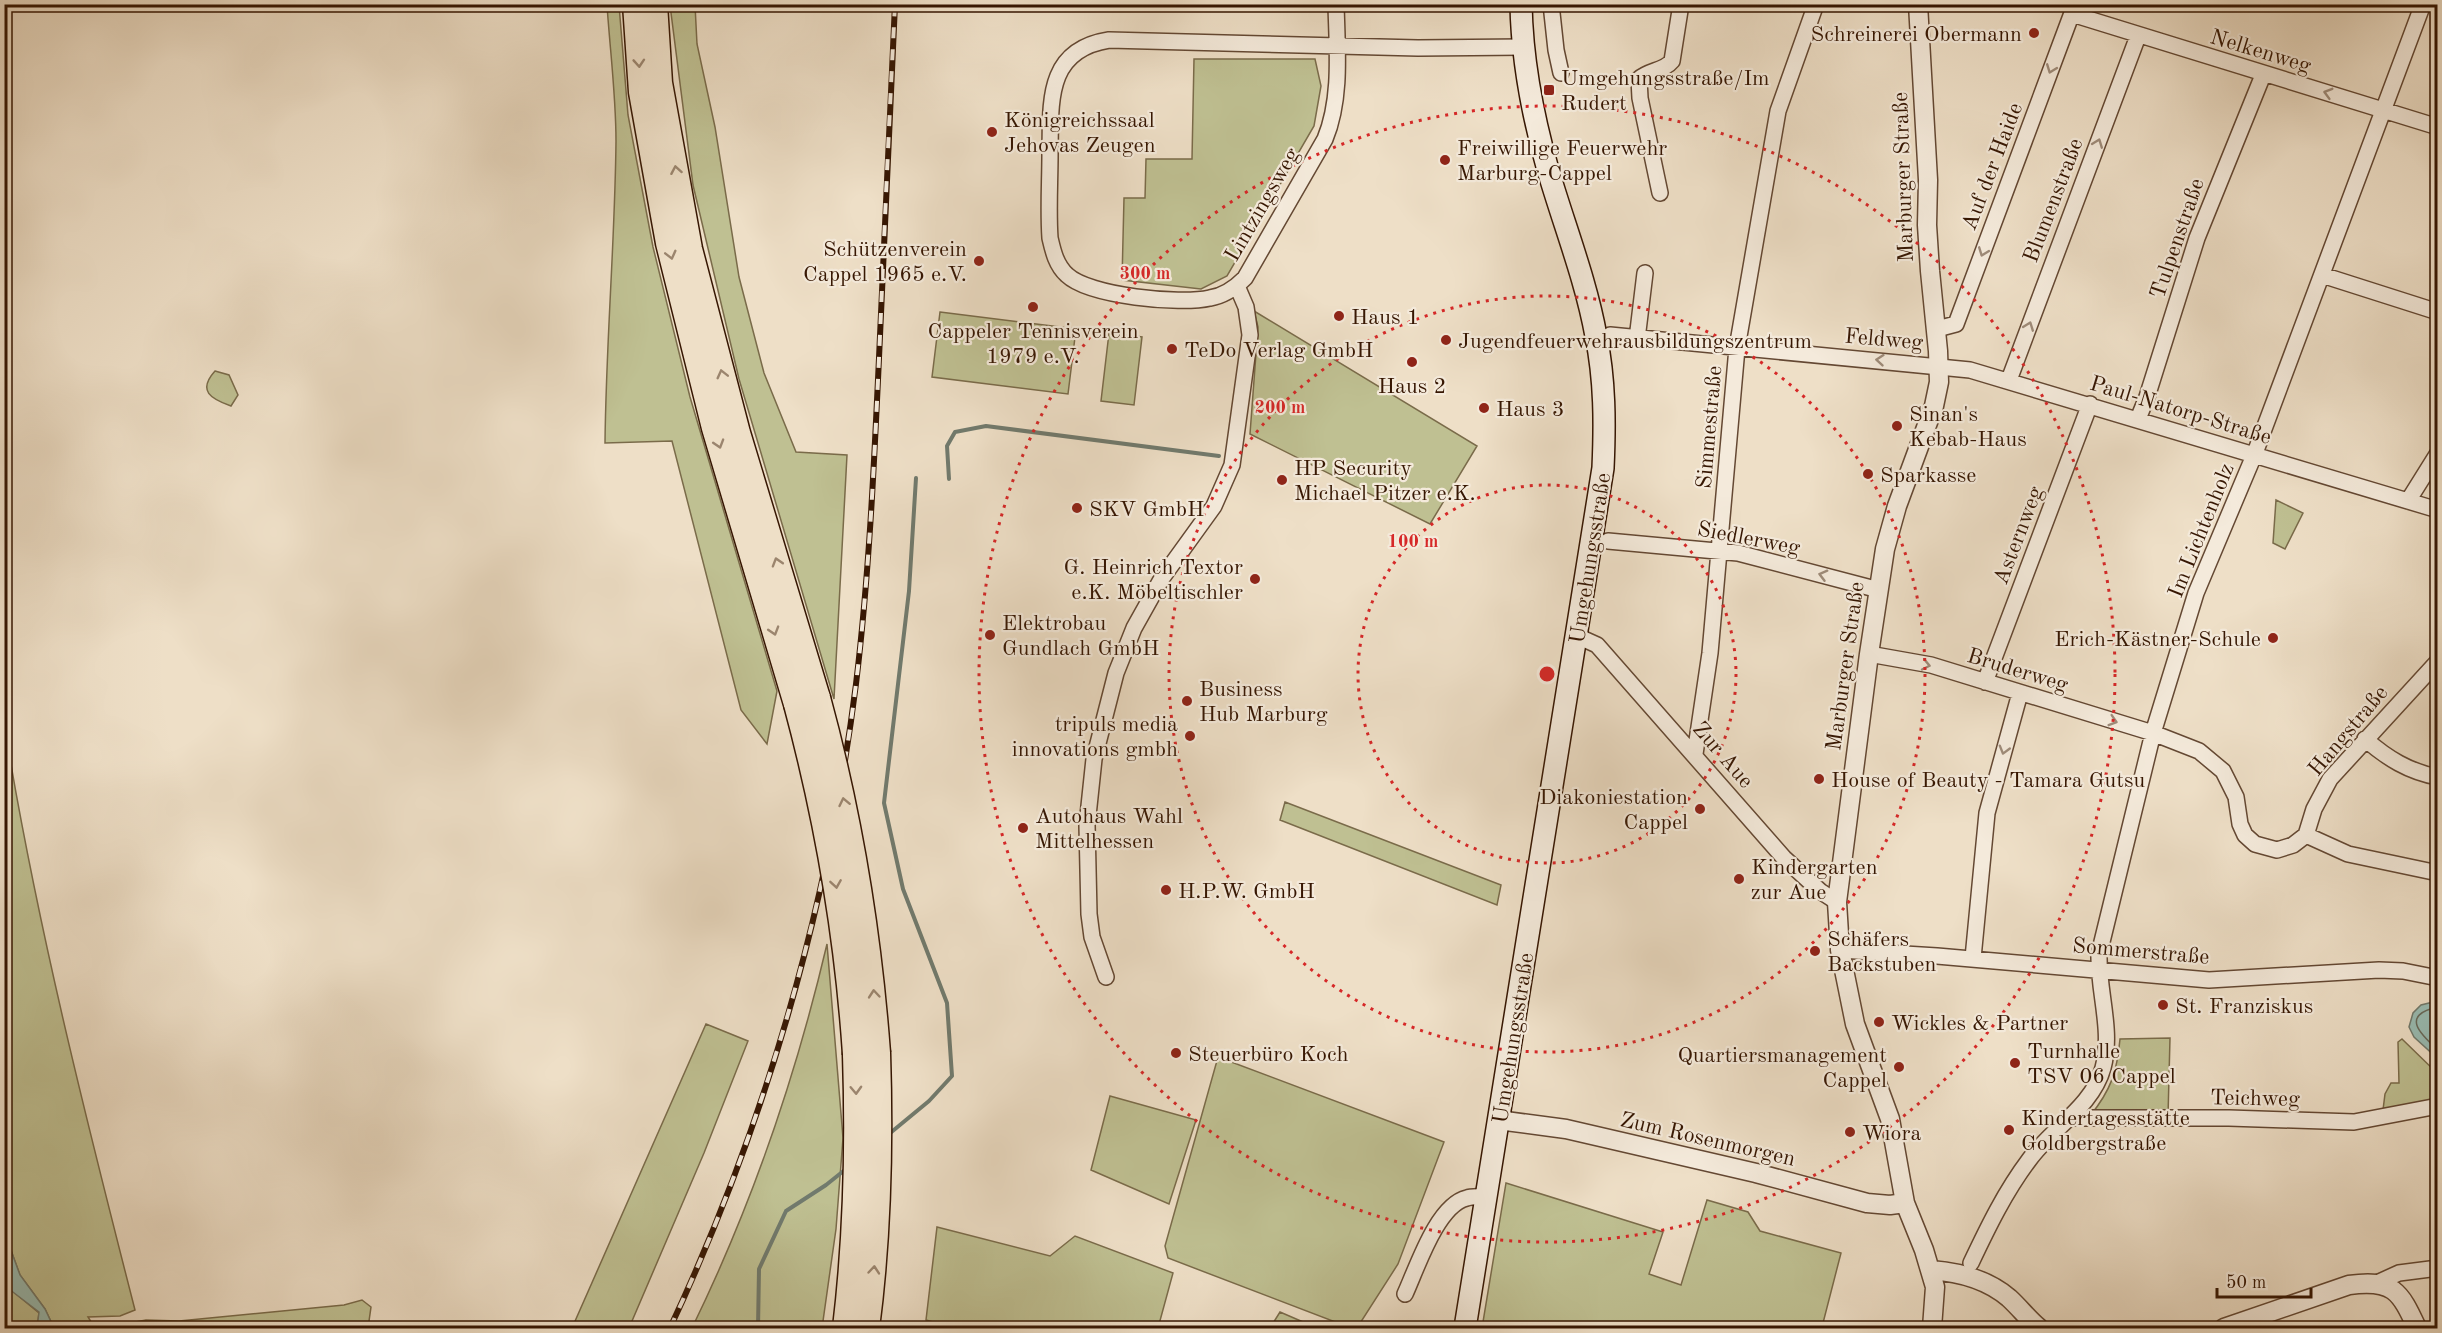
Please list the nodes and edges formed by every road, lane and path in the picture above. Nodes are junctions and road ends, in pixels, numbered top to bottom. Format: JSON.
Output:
{"nodes":[{"id":1,"x":635,"y":4,"type":"edge"},
{"id":2,"x":655,"y":4,"type":"edge"},
{"id":3,"x":1336,"y":4,"type":"edge"},
{"id":4,"x":1521,"y":4,"type":"edge"},
{"id":5,"x":1551,"y":4,"type":"edge"},
{"id":6,"x":1681,"y":4,"type":"edge"},
{"id":7,"x":1816,"y":4,"type":"edge"},
{"id":8,"x":1918,"y":4,"type":"edge"},
{"id":9,"x":2423,"y":4,"type":"edge"},
{"id":10,"x":2073,"y":9,"type":"edge"},
{"id":11,"x":2138,"y":36,"type":"junction"},
{"id":12,"x":1337,"y":45,"type":"junction"},
{"id":13,"x":1524,"y":47,"type":"junction"},
{"id":14,"x":1561,"y":73,"type":"dead end"},
{"id":15,"x":2263,"y":75,"type":"junction"},
{"id":16,"x":2384,"y":110,"type":"junction"},
{"id":17,"x":2438,"y":127,"type":"edge"},
{"id":18,"x":1660,"y":193,"type":"dead end"},
{"id":19,"x":1645,"y":273,"type":"dead end"},
{"id":20,"x":2322,"y":275,"type":"junction"},
{"id":21,"x":1237,"y":286,"type":"junction"},
{"id":22,"x":2438,"y":312,"type":"edge"},
{"id":23,"x":1937,"y":329,"type":"junction"},
{"id":24,"x":1610,"y":335,"type":"dead end"},
{"id":25,"x":1637,"y":339,"type":"junction"},
{"id":26,"x":1737,"y":348,"type":"junction"},
{"id":27,"x":1938,"y":366,"type":"junction"},
{"id":28,"x":2008,"y":380,"type":"junction"},
{"id":29,"x":2090,"y":404,"type":"junction"},
{"id":30,"x":2138,"y":418,"type":"junction"},
{"id":31,"x":2255,"y":453,"type":"junction"},
{"id":32,"x":2438,"y":453,"type":"edge"},
{"id":33,"x":2408,"y":501,"type":"junction"},
{"id":34,"x":2438,"y":510,"type":"edge"},
{"id":35,"x":1608,"y":541,"type":"dead end"},
{"id":36,"x":1720,"y":551,"type":"junction"},
{"id":37,"x":1880,"y":590,"type":"junction"},
{"id":38,"x":1577,"y":636,"type":"junction"},
{"id":39,"x":1869,"y":654,"type":"junction"},
{"id":40,"x":2438,"y":661,"type":"edge"},
{"id":41,"x":1985,"y":682,"type":"junction"},
{"id":42,"x":2020,"y":693,"type":"junction"},
{"id":43,"x":807,"y":701,"type":"junction"},
{"id":44,"x":2153,"y":733,"type":"junction"},
{"id":45,"x":2365,"y":739,"type":"junction"},
{"id":46,"x":1695,"y":754,"type":"junction"},
{"id":47,"x":2438,"y":777,"type":"edge"},
{"id":48,"x":2306,"y":835,"type":"junction"},
{"id":49,"x":2438,"y":873,"type":"edge"},
{"id":50,"x":1837,"y":902,"type":"junction"},
{"id":51,"x":1840,"y":950,"type":"junction"},
{"id":52,"x":1973,"y":958,"type":"junction"},
{"id":53,"x":2098,"y":969,"type":"junction"},
{"id":54,"x":1106,"y":977,"type":"dead end"},
{"id":55,"x":2438,"y":978,"type":"edge"},
{"id":56,"x":866,"y":1053,"type":"junction"},
{"id":57,"x":2438,"y":1106,"type":"edge"},
{"id":58,"x":2071,"y":1118,"type":"junction"},
{"id":59,"x":1498,"y":1120,"type":"junction"},
{"id":60,"x":1485,"y":1197,"type":"junction"},
{"id":61,"x":1905,"y":1203,"type":"junction"},
{"id":62,"x":1971,"y":1263,"type":"dead end"},
{"id":63,"x":2438,"y":1268,"type":"edge"},
{"id":64,"x":1931,"y":1270,"type":"junction"},
{"id":65,"x":2377,"y":1283,"type":"junction"},
{"id":66,"x":1406,"y":1294,"type":"dead end"},
{"id":67,"x":845,"y":1329,"type":"edge"},
{"id":68,"x":867,"y":1329,"type":"edge"},
{"id":69,"x":1465,"y":1329,"type":"edge"},
{"id":70,"x":1932,"y":1329,"type":"edge"},
{"id":71,"x":2039,"y":1329,"type":"edge"},
{"id":72,"x":2224,"y":1329,"type":"edge"},
{"id":73,"x":2417,"y":1329,"type":"edge"}],
"edges":[{"from":1,"to":43,"type":"highway","one_way":true},
{"from":43,"to":2,"type":"highway","one_way":true},
{"from":3,"to":12,"type":"street"},
{"from":4,"to":13,"type":"main road","name":"Umgehungsstraße"},
{"from":5,"to":14,"type":"street"},
{"from":6,"to":18,"type":"street"},
{"from":7,"to":26,"type":"street","name":"Simmestraße"},
{"from":8,"to":23,"type":"street","name":"Marburger Straße"},
{"from":9,"to":16,"type":"street","name":"Im Lichtenholz"},
{"from":10,"to":11,"type":"street","name":"Nelkenweg"},
{"from":10,"to":23,"type":"street","name":"Auf der Haide","one_way":true},
{"from":11,"to":15,"type":"street","name":"Nelkenweg"},
{"from":28,"to":11,"type":"street","name":"Blumenstraße","one_way":true},
{"from":12,"to":13,"type":"street","name":"Lintzingsweg"},
{"from":12,"to":21,"type":"street","name":"Lintzingsweg"},
{"from":12,"to":21,"type":"street","name":"Lintzingsweg"},
{"from":13,"to":38,"type":"main road","name":"Umgehungsstraße"},
{"from":16,"to":15,"type":"street","name":"Nelkenweg","one_way":true},
{"from":15,"to":30,"type":"street","name":"Tulpenstraße"},
{"from":16,"to":17,"type":"street","name":"Nelkenweg"},
{"from":16,"to":20,"type":"street","name":"Im Lichtenholz"},
{"from":19,"to":25,"type":"street"},
{"from":20,"to":22,"type":"street"},
{"from":20,"to":31,"type":"street","name":"Im Lichtenholz"},
{"from":21,"to":54,"type":"street"},
{"from":23,"to":27,"type":"street","name":"Marburger Straße"},
{"from":24,"to":25,"type":"street","name":"Feldweg"},
{"from":25,"to":26,"type":"street","name":"Feldweg"},
{"from":27,"to":26,"type":"street","name":"Feldweg","one_way":true},
{"from":26,"to":36,"type":"street","name":"Simmestraße"},
{"from":27,"to":28,"type":"street","name":"Paul-Natorp-Straße"},
{"from":27,"to":37,"type":"street","name":"Marburger Straße"},
{"from":28,"to":29,"type":"street","name":"Paul-Natorp-Straße"},
{"from":29,"to":30,"type":"street","name":"Paul-Natorp-Straße"},
{"from":29,"to":41,"type":"street","name":"Asternweg"},
{"from":30,"to":31,"type":"street","name":"Paul-Natorp-Straße"},
{"from":31,"to":33,"type":"street","name":"Paul-Natorp-Straße"},
{"from":31,"to":44,"type":"street","name":"Im Lichtenholz"},
{"from":32,"to":33,"type":"street"},
{"from":33,"to":34,"type":"street","name":"Paul-Natorp-Straße"},
{"from":35,"to":36,"type":"street","name":"Siedlerweg"},
{"from":37,"to":36,"type":"street","name":"Siedlerweg","one_way":true},
{"from":36,"to":46,"type":"street","name":"Simmestraße"},
{"from":37,"to":39,"type":"street","name":"Marburger Straße"},
{"from":38,"to":46,"type":"street","name":"Zur Aue"},
{"from":38,"to":59,"type":"main road","name":"Umgehungsstraße"},
{"from":39,"to":41,"type":"street","name":"Bruderweg","one_way":true},
{"from":39,"to":50,"type":"street","name":"Marburger Straße"},
{"from":40,"to":45,"type":"street","name":"Hangstraße"},
{"from":41,"to":42,"type":"street","name":"Bruderweg"},
{"from":42,"to":44,"type":"street","name":"Bruderweg","one_way":true},
{"from":42,"to":52,"type":"street","one_way":true},
{"from":43,"to":56,"type":"highway","bridge":true},
{"from":44,"to":48,"type":"street"},
{"from":44,"to":53,"type":"street","name":"Im Lichtenholz"},
{"from":45,"to":47,"type":"street"},
{"from":45,"to":48,"type":"street","name":"Hangstraße"},
{"from":46,"to":50,"type":"street","name":"Zur Aue"},
{"from":48,"to":49,"type":"street"},
{"from":50,"to":51,"type":"street","name":"Marburger Straße"},
{"from":51,"to":52,"type":"street","name":"Sommerstraße"},
{"from":51,"to":61,"type":"street","name":"Marburger Straße"},
{"from":52,"to":53,"type":"street","name":"Sommerstraße"},
{"from":53,"to":55,"type":"street","name":"Sommerstraße"},
{"from":53,"to":58,"type":"street","name":"Im Lichtenholz"},
{"from":56,"to":67,"type":"highway","one_way":true},
{"from":68,"to":56,"type":"highway","one_way":true},
{"from":57,"to":58,"type":"street","name":"Teichweg"},
{"from":58,"to":62,"type":"street","name":"Im Lichtenholz"},
{"from":59,"to":60,"type":"main road","name":"Umgehungsstraße"},
{"from":59,"to":61,"type":"street","name":"Zum Rosenmorgen"},
{"from":60,"to":66,"type":"street"},
{"from":60,"to":69,"type":"main road","name":"Umgehungsstraße"},
{"from":61,"to":64,"type":"street","name":"Marburger Straße"},
{"from":63,"to":65,"type":"street"},
{"from":64,"to":70,"type":"street","name":"Marburger Straße"},
{"from":64,"to":71,"type":"street"},
{"from":65,"to":72,"type":"street"},
{"from":65,"to":73,"type":"street"}]}
